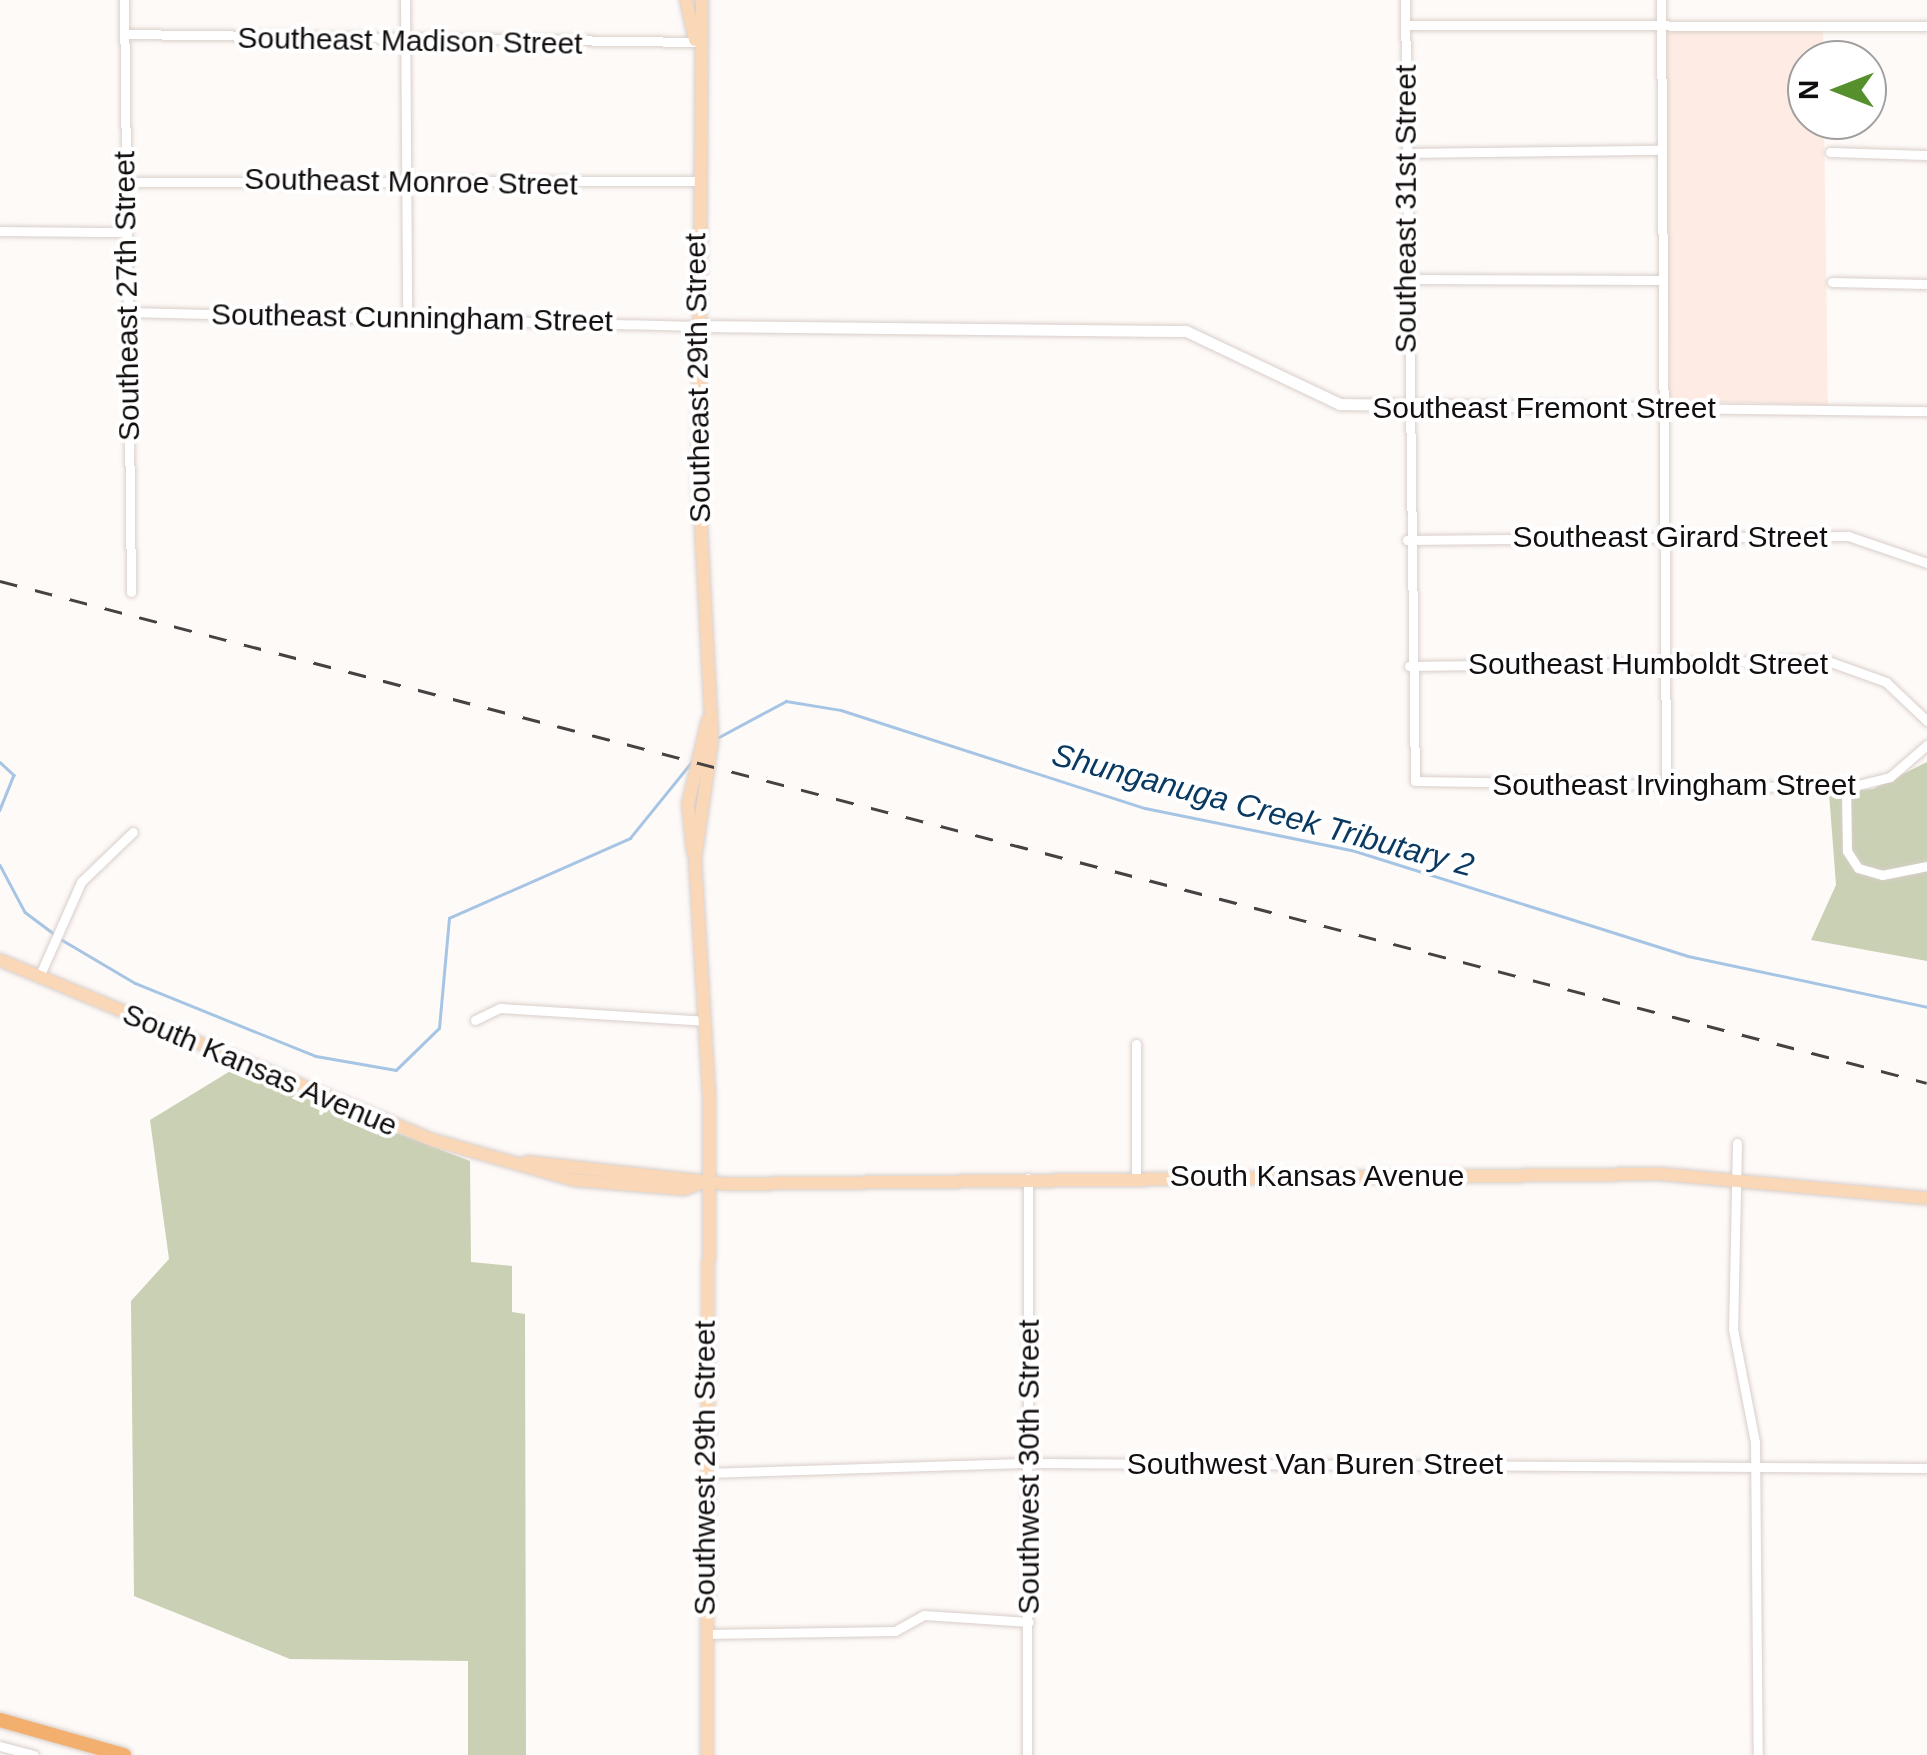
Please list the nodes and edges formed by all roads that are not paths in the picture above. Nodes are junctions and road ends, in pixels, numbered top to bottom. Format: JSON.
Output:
{"nodes":[{"id":1,"x":124,"y":0,"type":"edge"},
{"id":2,"x":405,"y":0,"type":"edge"},
{"id":3,"x":686,"y":0,"type":"edge"},
{"id":4,"x":702,"y":0,"type":"edge"},
{"id":5,"x":1405,"y":0,"type":"edge"},
{"id":6,"x":1661,"y":0,"type":"edge"},
{"id":7,"x":1661,"y":23,"type":"junction"},
{"id":8,"x":1405,"y":25,"type":"junction"},
{"id":9,"x":1927,"y":26,"type":"edge"},
{"id":10,"x":124,"y":34,"type":"junction"},
{"id":11,"x":405,"y":42,"type":"junction"},
{"id":12,"x":696,"y":42,"type":"junction"},
{"id":13,"x":1662,"y":150,"type":"junction"},
{"id":14,"x":1830,"y":152,"type":"dead end"},
{"id":15,"x":1404,"y":153,"type":"junction"},
{"id":16,"x":1927,"y":155,"type":"edge"},
{"id":17,"x":405,"y":181,"type":"junction"},
{"id":18,"x":696,"y":181,"type":"junction"},
{"id":19,"x":126,"y":182,"type":"junction"},
{"id":20,"x":0,"y":230,"type":"edge"},
{"id":21,"x":126,"y":232,"type":"junction"},
{"id":22,"x":1408,"y":278,"type":"junction"},
{"id":23,"x":1664,"y":280,"type":"junction"},
{"id":24,"x":1832,"y":282,"type":"dead end"},
{"id":25,"x":1927,"y":284,"type":"edge"},
{"id":26,"x":126,"y":312,"type":"junction"},
{"id":27,"x":407,"y":318,"type":"junction"},
{"id":28,"x":698,"y":326,"type":"junction"},
{"id":29,"x":1664,"y":408,"type":"junction"},
{"id":30,"x":1407,"y":410,"type":"junction"},
{"id":31,"x":1927,"y":410,"type":"edge"},
{"id":32,"x":1665,"y":537,"type":"junction"},
{"id":33,"x":1407,"y":540,"type":"junction"},
{"id":34,"x":1927,"y":564,"type":"edge"},
{"id":35,"x":131,"y":592,"type":"dead end"},
{"id":36,"x":1666,"y":663,"type":"junction"},
{"id":37,"x":1409,"y":666,"type":"junction"},
{"id":38,"x":1927,"y":720,"type":"edge"},
{"id":39,"x":1927,"y":745,"type":"edge"},
{"id":40,"x":1412,"y":777,"type":"joint"},
{"id":41,"x":1666,"y":784,"type":"junction"},
{"id":42,"x":1846,"y":788,"type":"junction"},
{"id":43,"x":132,"y":832,"type":"dead end"},
{"id":44,"x":1927,"y":866,"type":"edge"},
{"id":45,"x":0,"y":960,"type":"edge"},
{"id":46,"x":39,"y":977,"type":"junction"},
{"id":47,"x":476,"y":1020,"type":"dead end"},
{"id":48,"x":704,"y":1021,"type":"junction"},
{"id":49,"x":1136,"y":1044,"type":"dead end"},
{"id":50,"x":1737,"y":1143,"type":"dead end"},
{"id":51,"x":1028,"y":1178,"type":"junction"},
{"id":52,"x":1136,"y":1178,"type":"junction"},
{"id":53,"x":1731,"y":1178,"type":"junction"},
{"id":54,"x":706,"y":1182,"type":"junction"},
{"id":55,"x":1927,"y":1198,"type":"edge"},
{"id":56,"x":1030,"y":1464,"type":"junction"},
{"id":57,"x":1756,"y":1467,"type":"junction"},
{"id":58,"x":1927,"y":1468,"type":"edge"},
{"id":59,"x":704,"y":1473,"type":"junction"},
{"id":60,"x":1029,"y":1622,"type":"junction"},
{"id":61,"x":705,"y":1634,"type":"junction"},
{"id":62,"x":0,"y":1720,"type":"edge"},
{"id":63,"x":0,"y":1746,"type":"edge"},
{"id":64,"x":34,"y":1755,"type":"edge"},
{"id":65,"x":124,"y":1755,"type":"edge"},
{"id":66,"x":707,"y":1755,"type":"edge"},
{"id":67,"x":1027,"y":1755,"type":"edge"},
{"id":68,"x":1758,"y":1755,"type":"edge"}],
"edges":[{"from":1,"to":10,"type":"street","name":"Southeast 27th Street"},
{"from":2,"to":11,"type":"street"},
{"from":3,"to":12,"type":"main road","name":"Southeast 29th Street"},
{"from":4,"to":12,"type":"main road","name":"Southeast 29th Street"},
{"from":5,"to":8,"type":"street","name":"Southeast 31st Street"},
{"from":6,"to":7,"type":"street"},
{"from":7,"to":8,"type":"street"},
{"from":7,"to":9,"type":"street"},
{"from":7,"to":13,"type":"street"},
{"from":8,"to":15,"type":"street","name":"Southeast 31st Street"},
{"from":10,"to":11,"type":"street","name":"Southeast Madison Street"},
{"from":10,"to":19,"type":"street","name":"Southeast 27th Street"},
{"from":11,"to":12,"type":"street","name":"Southeast Madison Street"},
{"from":11,"to":17,"type":"street"},
{"from":12,"to":18,"type":"main road","name":"Southeast 29th Street"},
{"from":13,"to":15,"type":"street"},
{"from":13,"to":23,"type":"street"},
{"from":14,"to":16,"type":"street"},
{"from":15,"to":22,"type":"street","name":"Southeast 31st Street"},
{"from":17,"to":18,"type":"street","name":"Southeast Monroe Street"},
{"from":17,"to":19,"type":"street","name":"Southeast Monroe Street"},
{"from":17,"to":27,"type":"street"},
{"from":18,"to":28,"type":"main road","name":"Southeast 29th Street"},
{"from":19,"to":21,"type":"street","name":"Southeast 27th Street"},
{"from":20,"to":21,"type":"street"},
{"from":21,"to":26,"type":"street","name":"Southeast 27th Street"},
{"from":22,"to":23,"type":"street"},
{"from":22,"to":30,"type":"street","name":"Southeast 31st Street"},
{"from":23,"to":29,"type":"street"},
{"from":24,"to":25,"type":"street"},
{"from":26,"to":27,"type":"street","name":"Southeast Cunningham Street"},
{"from":26,"to":35,"type":"street","name":"Southeast 27th Street"},
{"from":27,"to":28,"type":"street","name":"Southeast Cunningham Street"},
{"from":28,"to":30,"type":"street","name":"Southeast Fremont Street"},
{"from":28,"to":48,"type":"main road","name":"Southeast 29th Street"},
{"from":29,"to":30,"type":"street","name":"Southeast Fremont Street"},
{"from":29,"to":31,"type":"street","name":"Southeast Fremont Street"},
{"from":29,"to":32,"type":"street"},
{"from":30,"to":33,"type":"street","name":"Southeast 31st Street"},
{"from":32,"to":33,"type":"street","name":"Southeast Girard Street"},
{"from":32,"to":34,"type":"street","name":"Southeast Girard Street"},
{"from":32,"to":36,"type":"street"},
{"from":33,"to":37,"type":"street","name":"Southeast 31st Street"},
{"from":36,"to":37,"type":"street","name":"Southeast Humboldt Street"},
{"from":36,"to":38,"type":"street","name":"Southeast Humboldt Street"},
{"from":36,"to":41,"type":"street"},
{"from":37,"to":40,"type":"street","name":"Southeast 31st Street"},
{"from":39,"to":42,"type":"street","name":"Southeast Irvingham Street"},
{"from":40,"to":41,"type":"street","name":"Southeast Irvingham Street"},
{"from":41,"to":42,"type":"street","name":"Southeast Irvingham Street"},
{"from":42,"to":44,"type":"street"},
{"from":43,"to":46,"type":"street"},
{"from":45,"to":46,"type":"main road","name":"South Kansas Avenue"},
{"from":46,"to":54,"type":"main road","name":"South Kansas Avenue"},
{"from":47,"to":48,"type":"street"},
{"from":48,"to":54,"type":"main road","name":"Southeast 29th Street"},
{"from":49,"to":52,"type":"street"},
{"from":50,"to":53,"type":"street"},
{"from":51,"to":52,"type":"main road","name":"South Kansas Avenue"},
{"from":51,"to":54,"type":"main road","name":"South Kansas Avenue"},
{"from":51,"to":56,"type":"street","name":"Southwest 30th Street"},
{"from":52,"to":53,"type":"main road","name":"South Kansas Avenue"},
{"from":53,"to":55,"type":"main road","name":"South Kansas Avenue"},
{"from":53,"to":57,"type":"street"},
{"from":54,"to":59,"type":"main road","name":"Southwest 29th Street"},
{"from":56,"to":57,"type":"street","name":"Southwest Van Buren Street"},
{"from":56,"to":59,"type":"street","name":"Southwest Van Buren Street"},
{"from":56,"to":60,"type":"street","name":"Southwest 30th Street"},
{"from":57,"to":58,"type":"street","name":"Southwest Van Buren Street"},
{"from":57,"to":68,"type":"street"},
{"from":59,"to":61,"type":"main road","name":"Southwest 29th Street"},
{"from":60,"to":61,"type":"street"},
{"from":60,"to":67,"type":"street","name":"Southwest 30th Street"},
{"from":61,"to":66,"type":"main road","name":"Southwest 29th Street"},
{"from":62,"to":65,"type":"main road"},
{"from":63,"to":64,"type":"street"}]}
